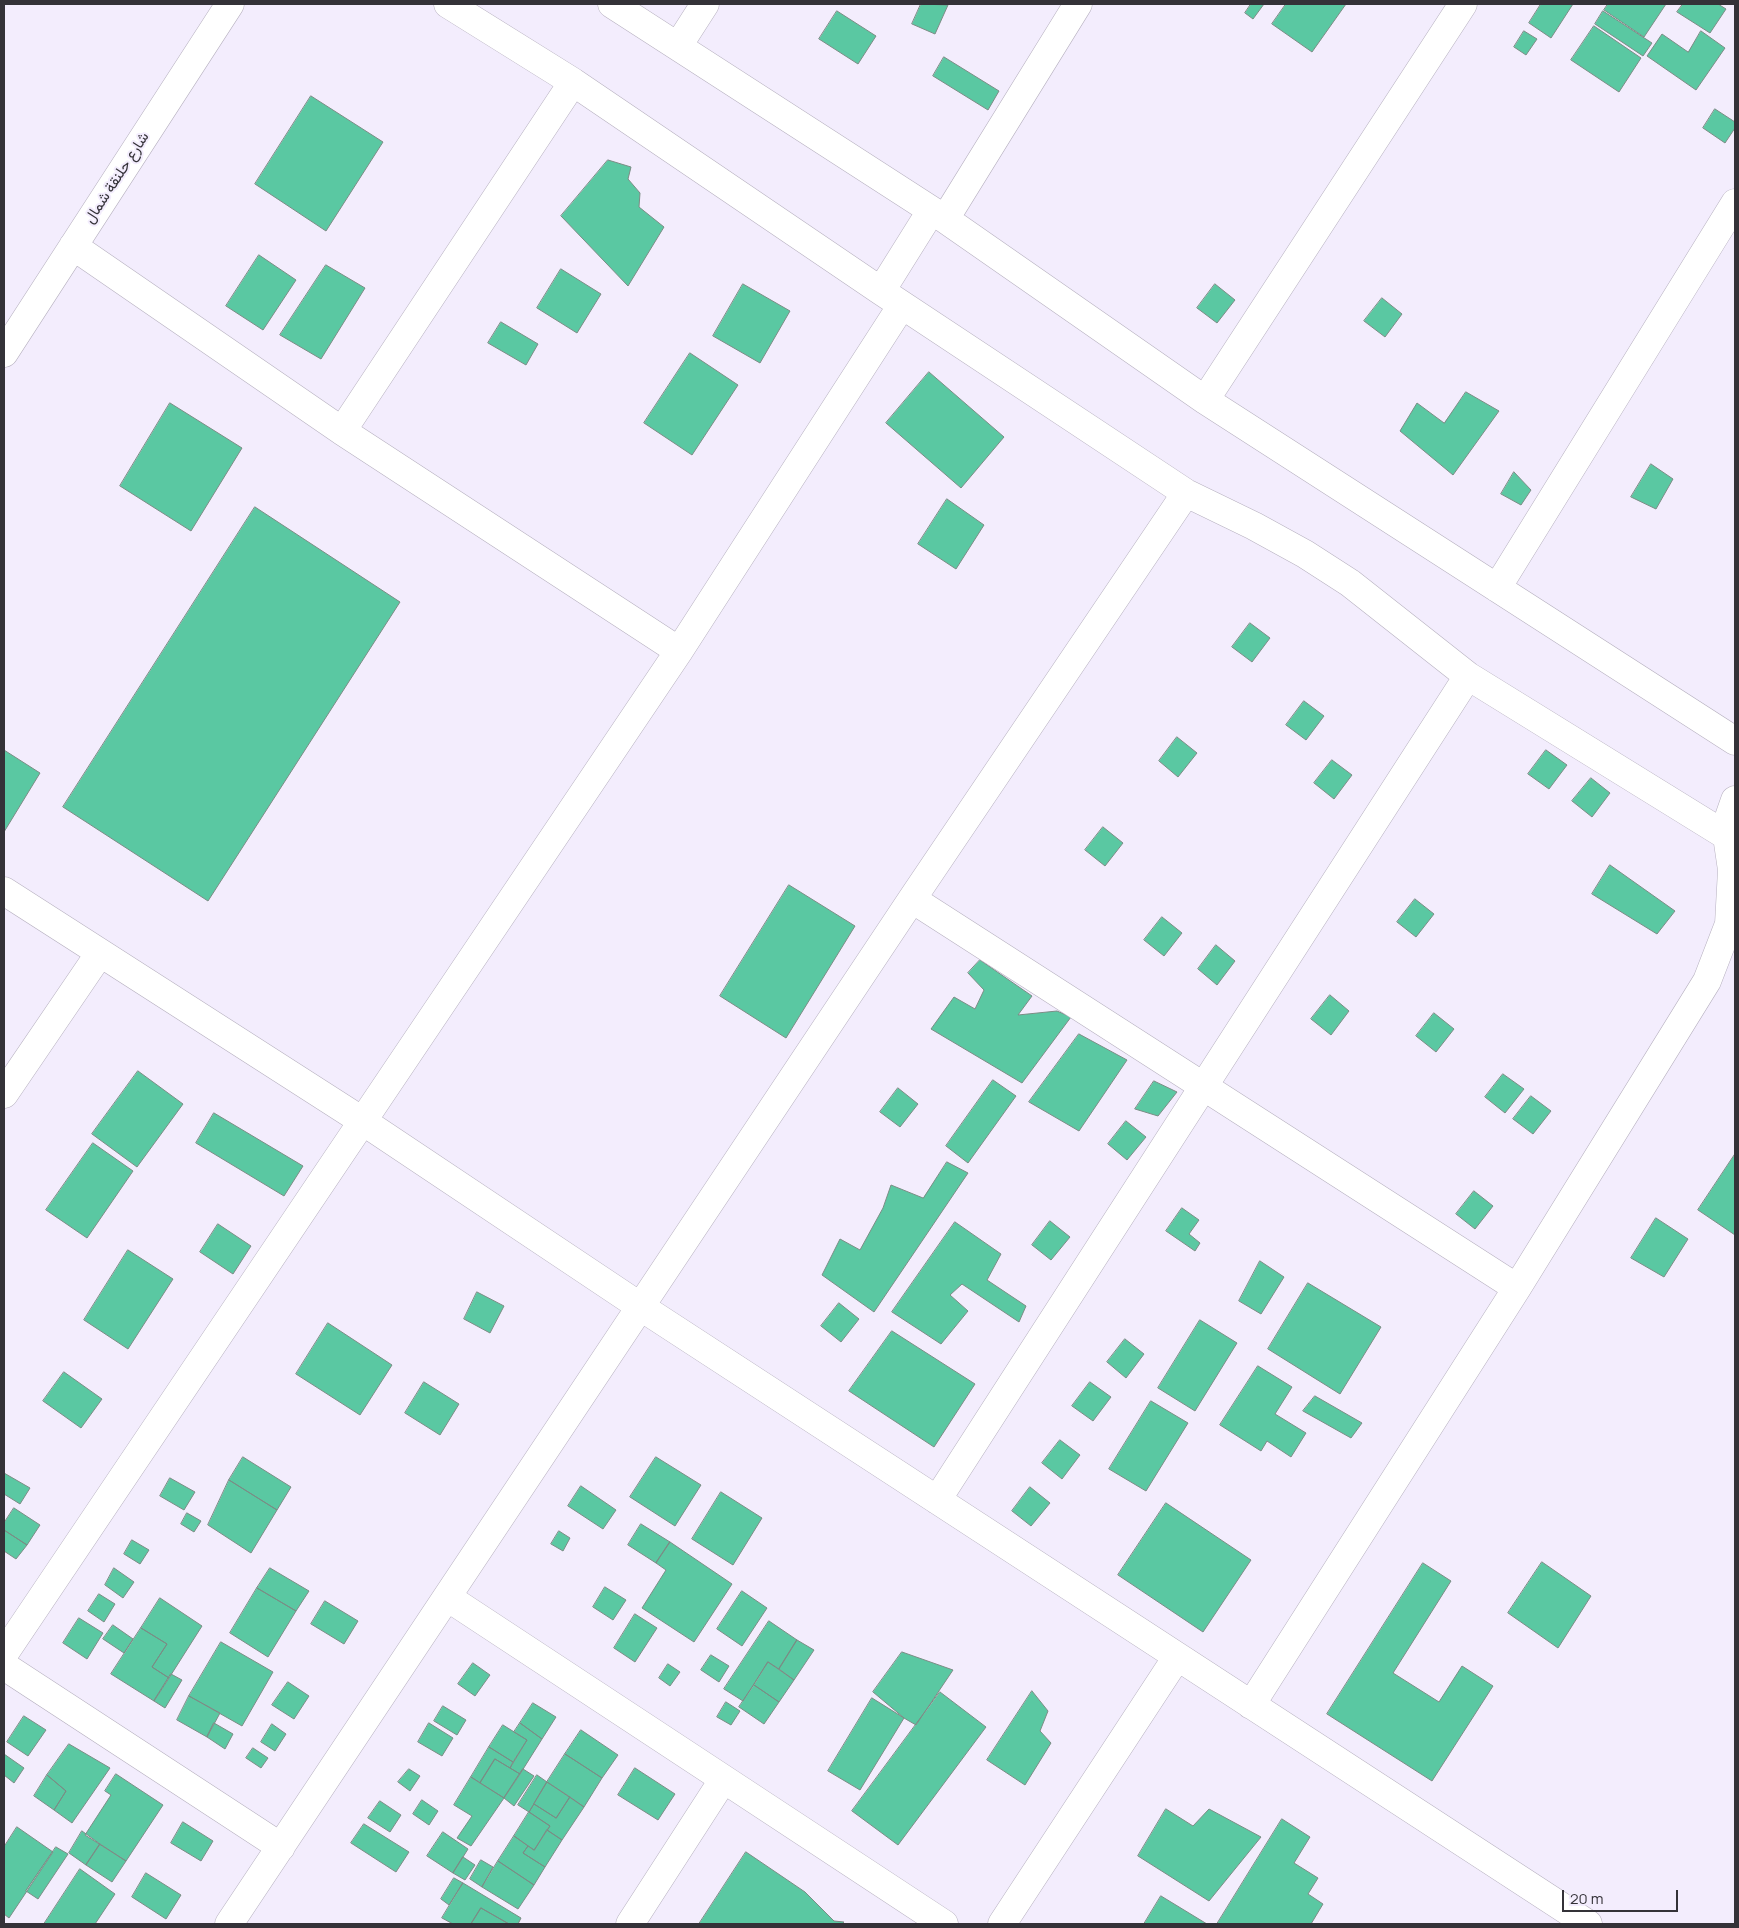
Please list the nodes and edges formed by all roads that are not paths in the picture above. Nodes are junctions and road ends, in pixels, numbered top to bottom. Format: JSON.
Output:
{"nodes":[{"id":1,"x":230,"y":4,"type":"edge"},
{"id":2,"x":448,"y":4,"type":"edge"},
{"id":3,"x":612,"y":4,"type":"edge"},
{"id":4,"x":705,"y":4,"type":"edge"},
{"id":5,"x":1078,"y":4,"type":"edge"},
{"id":6,"x":1463,"y":4,"type":"edge"},
{"id":7,"x":678,"y":46,"type":"junction"},
{"id":8,"x":573,"y":82,"type":"junction"},
{"id":9,"x":1735,"y":203,"type":"edge"},
{"id":10,"x":938,"y":215,"type":"junction"},
{"id":11,"x":73,"y":246,"type":"junction"},
{"id":12,"x":892,"y":298,"type":"junction"},
{"id":13,"x":4,"y":353,"type":"edge"},
{"id":14,"x":1205,"y":400,"type":"junction"},
{"id":15,"x":342,"y":432,"type":"junction"},
{"id":16,"x":1186,"y":493,"type":"junction"},
{"id":17,"x":1497,"y":588,"type":"junction"},
{"id":18,"x":679,"y":651,"type":"junction"},
{"id":19,"x":1468,"y":676,"type":"junction"},
{"id":20,"x":1735,"y":741,"type":"edge"},
{"id":21,"x":1735,"y":800,"type":"edge"},
{"id":22,"x":1731,"y":838,"type":"edge"},
{"id":23,"x":4,"y":891,"type":"edge"},
{"id":24,"x":912,"y":900,"type":"junction"},
{"id":25,"x":100,"y":953,"type":"junction"},
{"id":26,"x":1204,"y":1086,"type":"junction"},
{"id":27,"x":4,"y":1094,"type":"edge"},
{"id":28,"x":364,"y":1122,"type":"junction"},
{"id":29,"x":1517,"y":1288,"type":"junction"},
{"id":30,"x":641,"y":1307,"type":"junction"},
{"id":31,"x":937,"y":1500,"type":"junction"},
{"id":32,"x":447,"y":1597,"type":"junction"},
{"id":33,"x":4,"y":1654,"type":"edge"},
{"id":34,"x":1177,"y":1657,"type":"junction"},
{"id":35,"x":4,"y":1666,"type":"edge"},
{"id":36,"x":1251,"y":1705,"type":"junction"},
{"id":37,"x":724,"y":1780,"type":"junction"},
{"id":38,"x":281,"y":1847,"type":"junction"},
{"id":39,"x":229,"y":1924,"type":"edge"},
{"id":40,"x":630,"y":1924,"type":"edge"},
{"id":41,"x":944,"y":1924,"type":"edge"},
{"id":42,"x":1002,"y":1924,"type":"edge"},
{"id":43,"x":1588,"y":1924,"type":"edge"}],
"edges":[{"from":1,"to":11,"type":"street","name":"شارع حلنقة شمال"},
{"from":2,"to":8,"type":"street"},
{"from":3,"to":7,"type":"street"},
{"from":4,"to":7,"type":"street"},
{"from":5,"to":10,"type":"street"},
{"from":6,"to":14,"type":"street"},
{"from":7,"to":10,"type":"street"},
{"from":8,"to":12,"type":"street"},
{"from":8,"to":15,"type":"street"},
{"from":9,"to":17,"type":"street"},
{"from":10,"to":12,"type":"street"},
{"from":10,"to":14,"type":"street"},
{"from":11,"to":13,"type":"street","name":"شارع حلنقة شمال"},
{"from":11,"to":15,"type":"street"},
{"from":12,"to":16,"type":"street"},
{"from":12,"to":18,"type":"street"},
{"from":14,"to":17,"type":"street"},
{"from":15,"to":18,"type":"street"},
{"from":16,"to":19,"type":"street"},
{"from":16,"to":24,"type":"street"},
{"from":17,"to":20,"type":"street"},
{"from":18,"to":28,"type":"street"},
{"from":19,"to":22,"type":"street"},
{"from":19,"to":26,"type":"street"},
{"from":21,"to":22,"type":"street"},
{"from":22,"to":29,"type":"street"},
{"from":23,"to":25,"type":"street"},
{"from":24,"to":26,"type":"street"},
{"from":24,"to":30,"type":"street"},
{"from":25,"to":27,"type":"street"},
{"from":25,"to":28,"type":"street"},
{"from":26,"to":29,"type":"street"},
{"from":26,"to":31,"type":"street"},
{"from":28,"to":30,"type":"street"},
{"from":28,"to":33,"type":"street"},
{"from":29,"to":36,"type":"street"},
{"from":30,"to":31,"type":"street"},
{"from":30,"to":32,"type":"street"},
{"from":31,"to":34,"type":"street"},
{"from":32,"to":37,"type":"street"},
{"from":32,"to":38,"type":"street"},
{"from":34,"to":36,"type":"street"},
{"from":34,"to":42,"type":"street"},
{"from":35,"to":38,"type":"street"},
{"from":36,"to":43,"type":"street"},
{"from":37,"to":40,"type":"street"},
{"from":37,"to":41,"type":"street"},
{"from":38,"to":39,"type":"street"}]}
